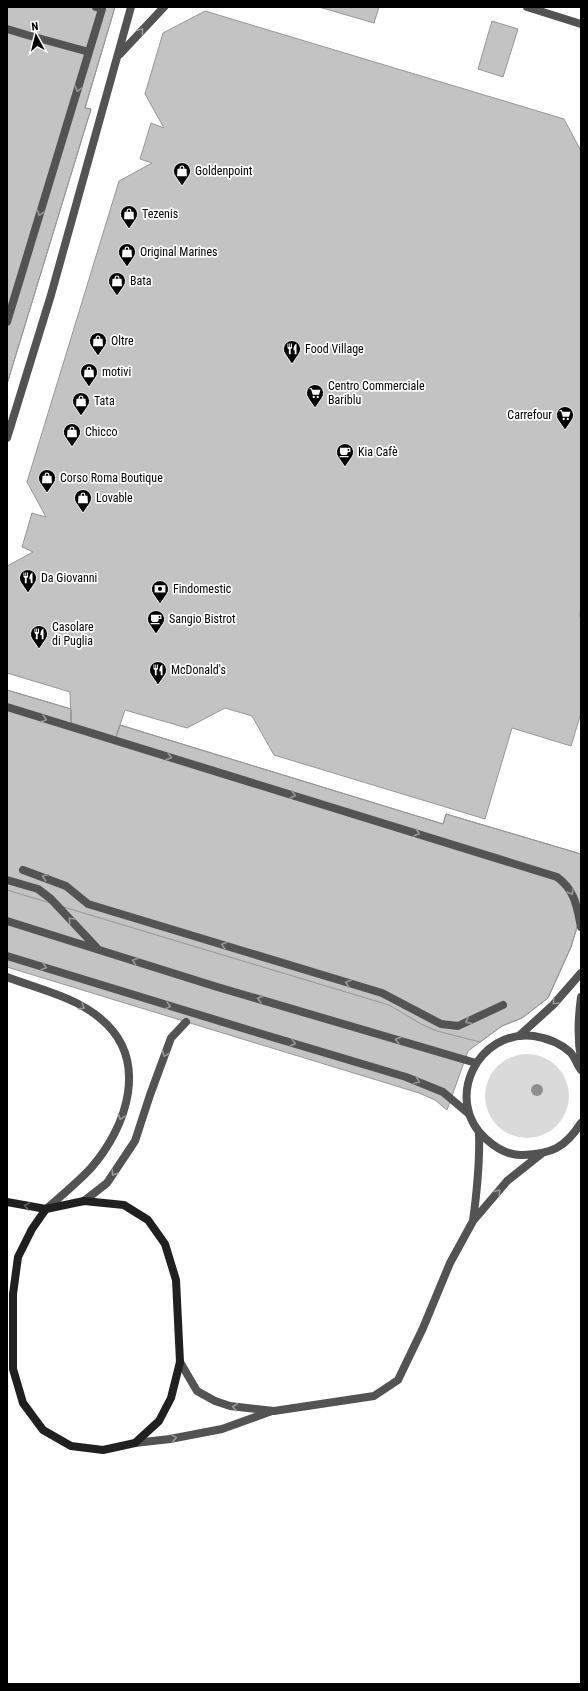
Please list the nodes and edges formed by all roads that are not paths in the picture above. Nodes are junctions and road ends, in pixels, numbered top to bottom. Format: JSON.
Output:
{"nodes":[{"id":1,"x":96,"y":7,"type":"edge"},
{"id":2,"x":131,"y":7,"type":"edge"},
{"id":3,"x":164,"y":7,"type":"edge"},
{"id":4,"x":527,"y":7,"type":"edge"},
{"id":5,"x":581,"y":24,"type":"edge"},
{"id":6,"x":7,"y":29,"type":"edge"},
{"id":7,"x":89,"y":52,"type":"junction"},
{"id":8,"x":119,"y":55,"type":"junction"},
{"id":9,"x":7,"y":322,"type":"edge"},
{"id":10,"x":7,"y":438,"type":"edge"},
{"id":11,"x":7,"y":707,"type":"edge"},
{"id":12,"x":23,"y":870,"type":"dead end"},
{"id":13,"x":7,"y":880,"type":"edge"},
{"id":14,"x":7,"y":921,"type":"edge"},
{"id":15,"x":581,"y":927,"type":"edge"},
{"id":16,"x":98,"y":949,"type":"junction"},
{"id":17,"x":7,"y":956,"type":"edge"},
{"id":18,"x":581,"y":973,"type":"edge"},
{"id":19,"x":7,"y":978,"type":"edge"},
{"id":20,"x":581,"y":997,"type":"edge"},
{"id":21,"x":503,"y":1005,"type":"dead end"},
{"id":22,"x":186,"y":1022,"type":"dead end"},
{"id":23,"x":520,"y":1035,"type":"junction"},
{"id":24,"x":581,"y":1059,"type":"edge"},
{"id":25,"x":476,"y":1063,"type":"junction"},
{"id":26,"x":581,"y":1070,"type":"edge"},
{"id":27,"x":469,"y":1114,"type":"junction"},
{"id":28,"x":581,"y":1123,"type":"edge"},
{"id":29,"x":478,"y":1133,"type":"junction"},
{"id":30,"x":541,"y":1154,"type":"junction"},
{"id":31,"x":84,"y":1201,"type":"junction"},
{"id":32,"x":7,"y":1202,"type":"edge"},
{"id":33,"x":46,"y":1209,"type":"junction"},
{"id":34,"x":473,"y":1221,"type":"junction"},
{"id":35,"x":7,"y":1285,"type":"edge"},
{"id":36,"x":13,"y":1294,"type":"junction"},
{"id":37,"x":180,"y":1362,"type":"junction"},
{"id":38,"x":274,"y":1411,"type":"junction"},
{"id":39,"x":135,"y":1443,"type":"junction"}],
"edges":[{"from":1,"to":7,"type":"street"},
{"from":2,"to":8,"type":"street"},
{"from":8,"to":3,"type":"street","one_way":true},
{"from":4,"to":5,"type":"street"},
{"from":6,"to":7,"type":"street"},
{"from":7,"to":9,"type":"street","one_way":true},
{"from":8,"to":10,"type":"street"},
{"from":11,"to":15,"type":"street","one_way":true},
{"from":21,"to":12,"type":"street","one_way":true},
{"from":16,"to":13,"type":"street","one_way":true},
{"from":14,"to":16,"type":"street"},
{"from":25,"to":16,"type":"street","one_way":true},
{"from":17,"to":27,"type":"street","one_way":true},
{"from":18,"to":23,"type":"street","one_way":true},
{"from":19,"to":33,"type":"street","one_way":true},
{"from":20,"to":24,"type":"street"},
{"from":22,"to":31,"type":"street","one_way":true},
{"from":23,"to":25,"type":"street"},
{"from":23,"to":26,"type":"street"},
{"from":25,"to":27,"type":"street"},
{"from":27,"to":29,"type":"street"},
{"from":28,"to":30,"type":"street"},
{"from":29,"to":30,"type":"street"},
{"from":29,"to":34,"type":"street"},
{"from":34,"to":30,"type":"street","one_way":true},
{"from":31,"to":33,"type":"street"},
{"from":31,"to":37,"type":"street"},
{"from":33,"to":32,"type":"street","one_way":true},
{"from":33,"to":36,"type":"street"},
{"from":34,"to":38,"type":"street"},
{"from":35,"to":36,"type":"street"},
{"from":36,"to":39,"type":"street"},
{"from":38,"to":37,"type":"street","one_way":true},
{"from":37,"to":39,"type":"street"},
{"from":39,"to":38,"type":"street","one_way":true}]}
